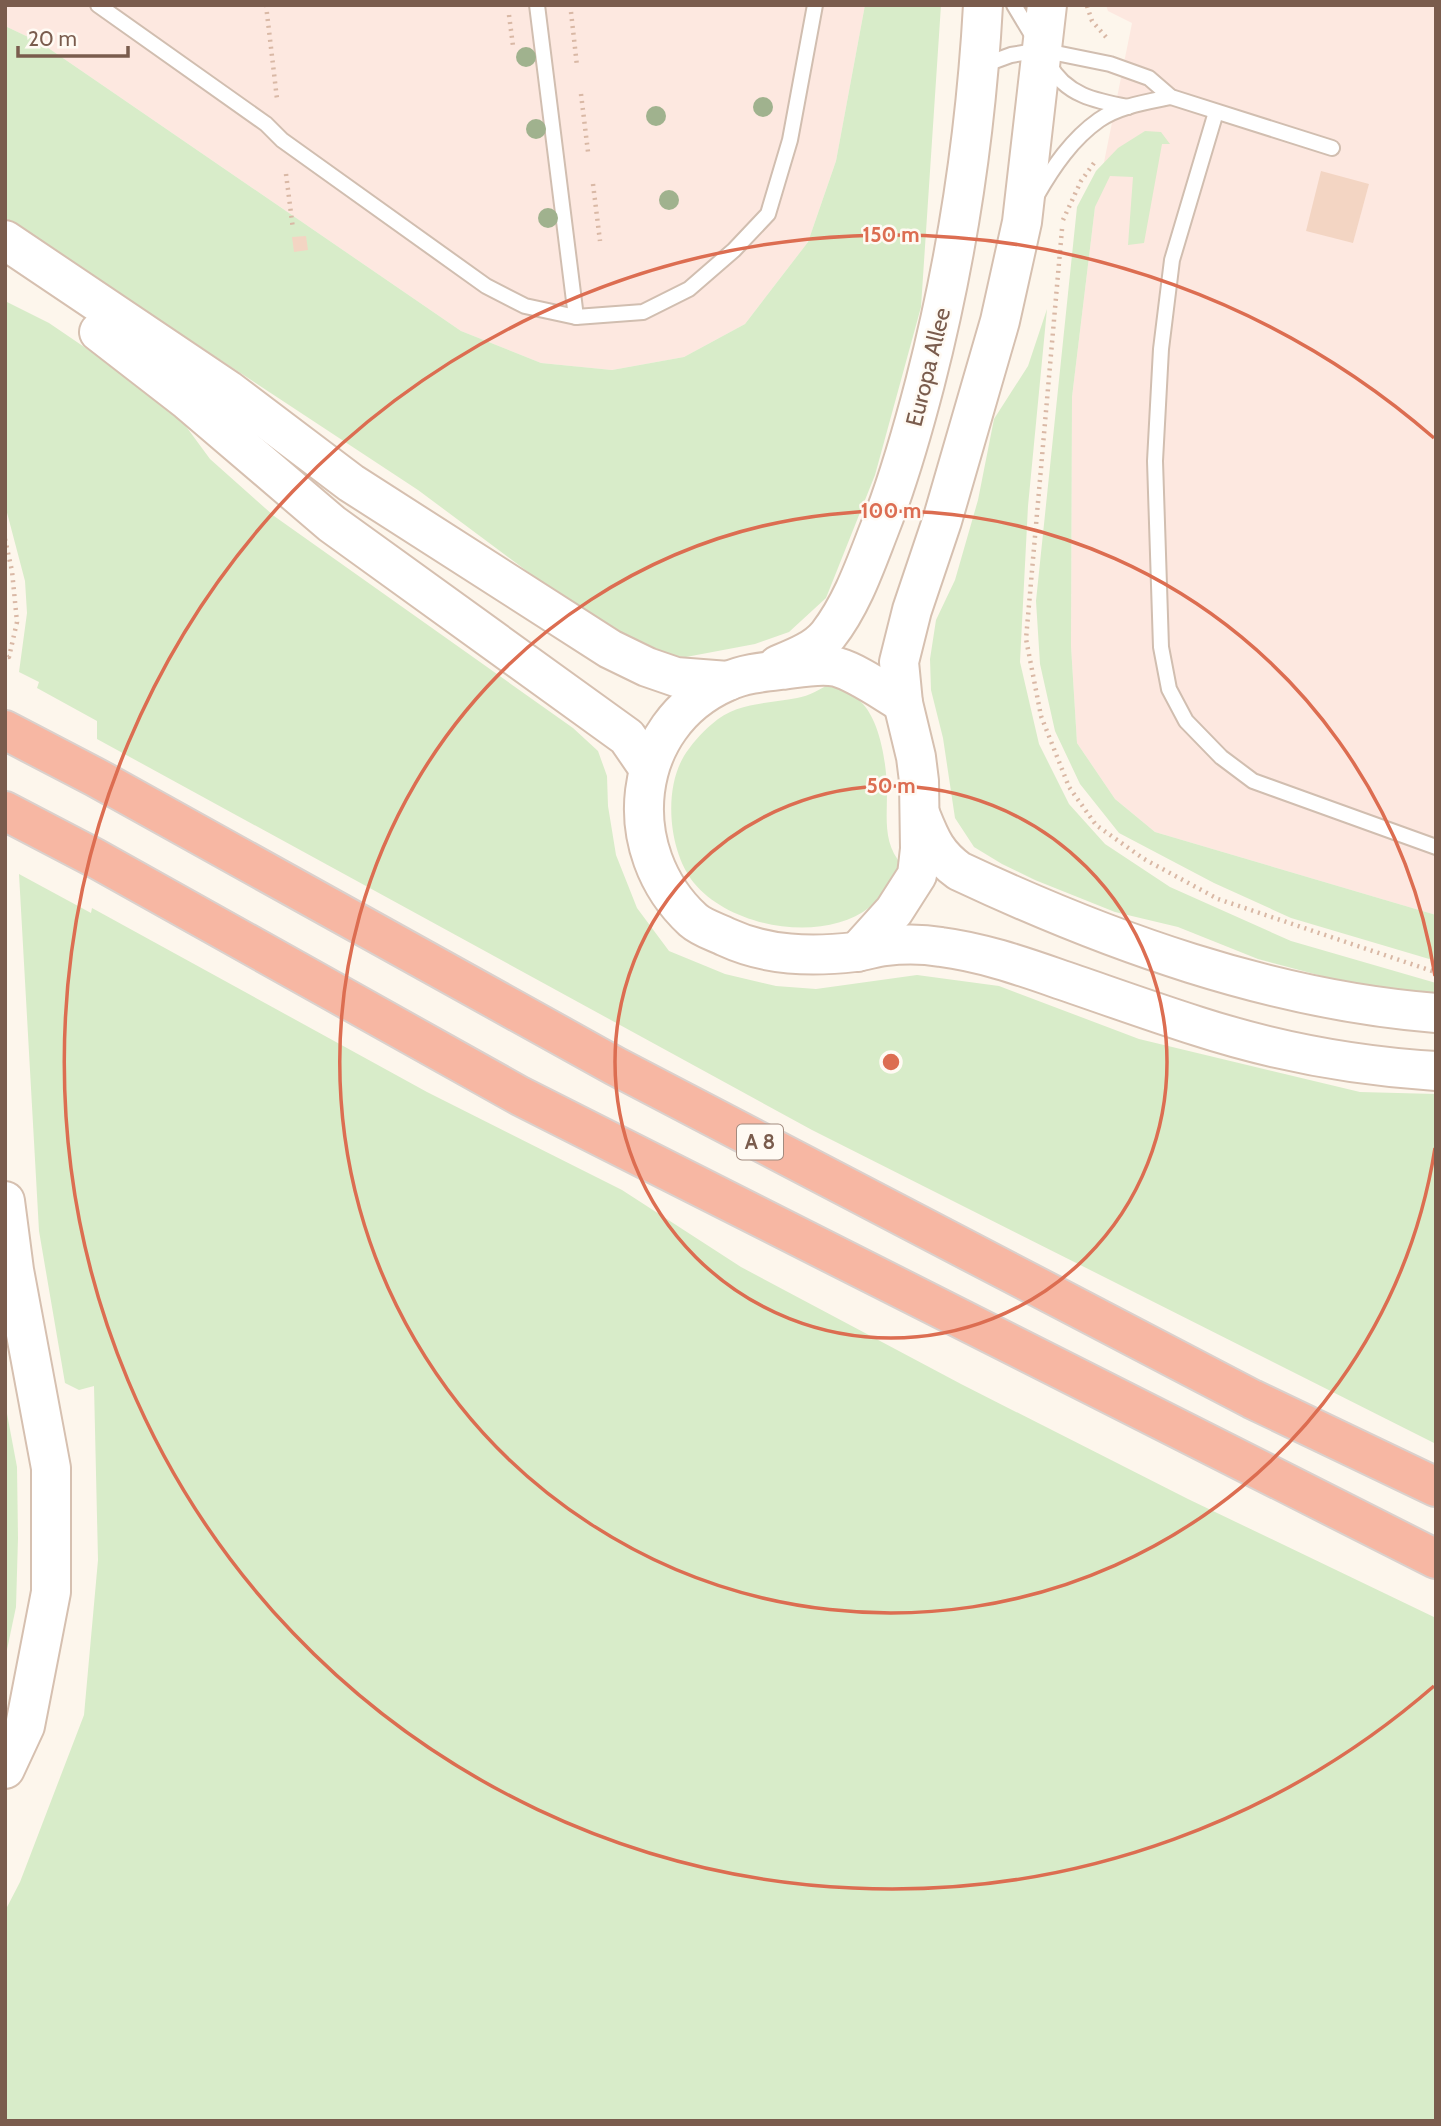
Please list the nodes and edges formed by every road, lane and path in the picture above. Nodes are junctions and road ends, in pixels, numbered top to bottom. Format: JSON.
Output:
{"nodes":[{"id":1,"x":98,"y":5,"type":"edge"},
{"id":2,"x":537,"y":5,"type":"edge"},
{"id":3,"x":815,"y":5,"type":"edge"},
{"id":4,"x":983,"y":5,"type":"edge"},
{"id":5,"x":1014,"y":5,"type":"edge"},
{"id":6,"x":1047,"y":5,"type":"edge"},
{"id":7,"x":1087,"y":5,"type":"edge"},
{"id":8,"x":571,"y":12,"type":"dead end"},
{"id":9,"x":1111,"y":43,"type":"dead end"},
{"id":10,"x":1041,"y":50,"type":"junction"},
{"id":11,"x":577,"y":66,"type":"dead end"},
{"id":12,"x":980,"y":66,"type":"junction"},
{"id":13,"x":581,"y":94,"type":"dead end"},
{"id":14,"x":1171,"y":97,"type":"junction"},
{"id":15,"x":1128,"y":107,"type":"junction"},
{"id":16,"x":1216,"y":111,"type":"junction"},
{"id":17,"x":1332,"y":148,"type":"dead end"},
{"id":18,"x":588,"y":152,"type":"dead end"},
{"id":19,"x":1091,"y":166,"type":"dead end"},
{"id":20,"x":593,"y":184,"type":"dead end"},
{"id":21,"x":1021,"y":222,"type":"junction"},
{"id":22,"x":5,"y":240,"type":"edge"},
{"id":23,"x":600,"y":242,"type":"dead end"},
{"id":24,"x":5,"y":269,"type":"edge"},
{"id":25,"x":576,"y":317,"type":"junction"},
{"id":26,"x":5,"y":539,"type":"edge"},
{"id":27,"x":5,"y":657,"type":"edge"},
{"id":28,"x":744,"y":677,"type":"junction"},
{"id":29,"x":903,"y":703,"type":"junction"},
{"id":30,"x":5,"y":730,"type":"edge"},
{"id":31,"x":649,"y":769,"type":"junction"},
{"id":32,"x":918,"y":808,"type":"junction"},
{"id":33,"x":5,"y":811,"type":"edge"},
{"id":34,"x":1436,"y":847,"type":"edge"},
{"id":35,"x":858,"y":952,"type":"junction"},
{"id":36,"x":1436,"y":972,"type":"edge"},
{"id":37,"x":1436,"y":1013,"type":"edge"},
{"id":38,"x":1436,"y":1071,"type":"edge"},
{"id":39,"x":5,"y":1201,"type":"edge"},
{"id":40,"x":1436,"y":1487,"type":"edge"},
{"id":41,"x":1436,"y":1559,"type":"edge"},
{"id":42,"x":5,"y":1769,"type":"edge"}],
"edges":[{"from":1,"to":25,"type":"lane"},
{"from":2,"to":25,"type":"lane"},
{"from":3,"to":25,"type":"lane"},
{"from":4,"to":12,"type":"main road","name":"Europa Allee"},
{"from":5,"to":10,"type":"lane"},
{"from":6,"to":10,"type":"main road"},
{"from":7,"to":9,"type":"path"},
{"from":8,"to":11,"type":"path"},
{"from":10,"to":12,"type":"lane"},
{"from":10,"to":14,"type":"lane"},
{"from":10,"to":15,"type":"lane"},
{"from":10,"to":21,"type":"main road"},
{"from":12,"to":28,"type":"main road","name":"Europa Allee"},
{"from":13,"to":18,"type":"path"},
{"from":14,"to":15,"type":"lane"},
{"from":14,"to":16,"type":"lane"},
{"from":15,"to":21,"type":"lane"},
{"from":16,"to":17,"type":"lane"},
{"from":16,"to":34,"type":"lane"},
{"from":19,"to":36,"type":"path"},
{"from":20,"to":23,"type":"path"},
{"from":21,"to":29,"type":"main road"},
{"from":22,"to":28,"type":"main road"},
{"from":24,"to":31,"type":"main road"},
{"from":26,"to":27,"type":"path"},
{"from":28,"to":29,"type":"main road"},
{"from":28,"to":31,"type":"main road","name":"Europa Allee"},
{"from":29,"to":32,"type":"main road"},
{"from":30,"to":40,"type":"highway","number":"A 8"},
{"from":31,"to":35,"type":"main road","name":"Europa Allee"},
{"from":32,"to":35,"type":"main road"},
{"from":32,"to":37,"type":"main road"},
{"from":33,"to":41,"type":"highway"},
{"from":35,"to":38,"type":"main road","name":"Europa Allee"},
{"from":39,"to":42,"type":"main road"}]}
